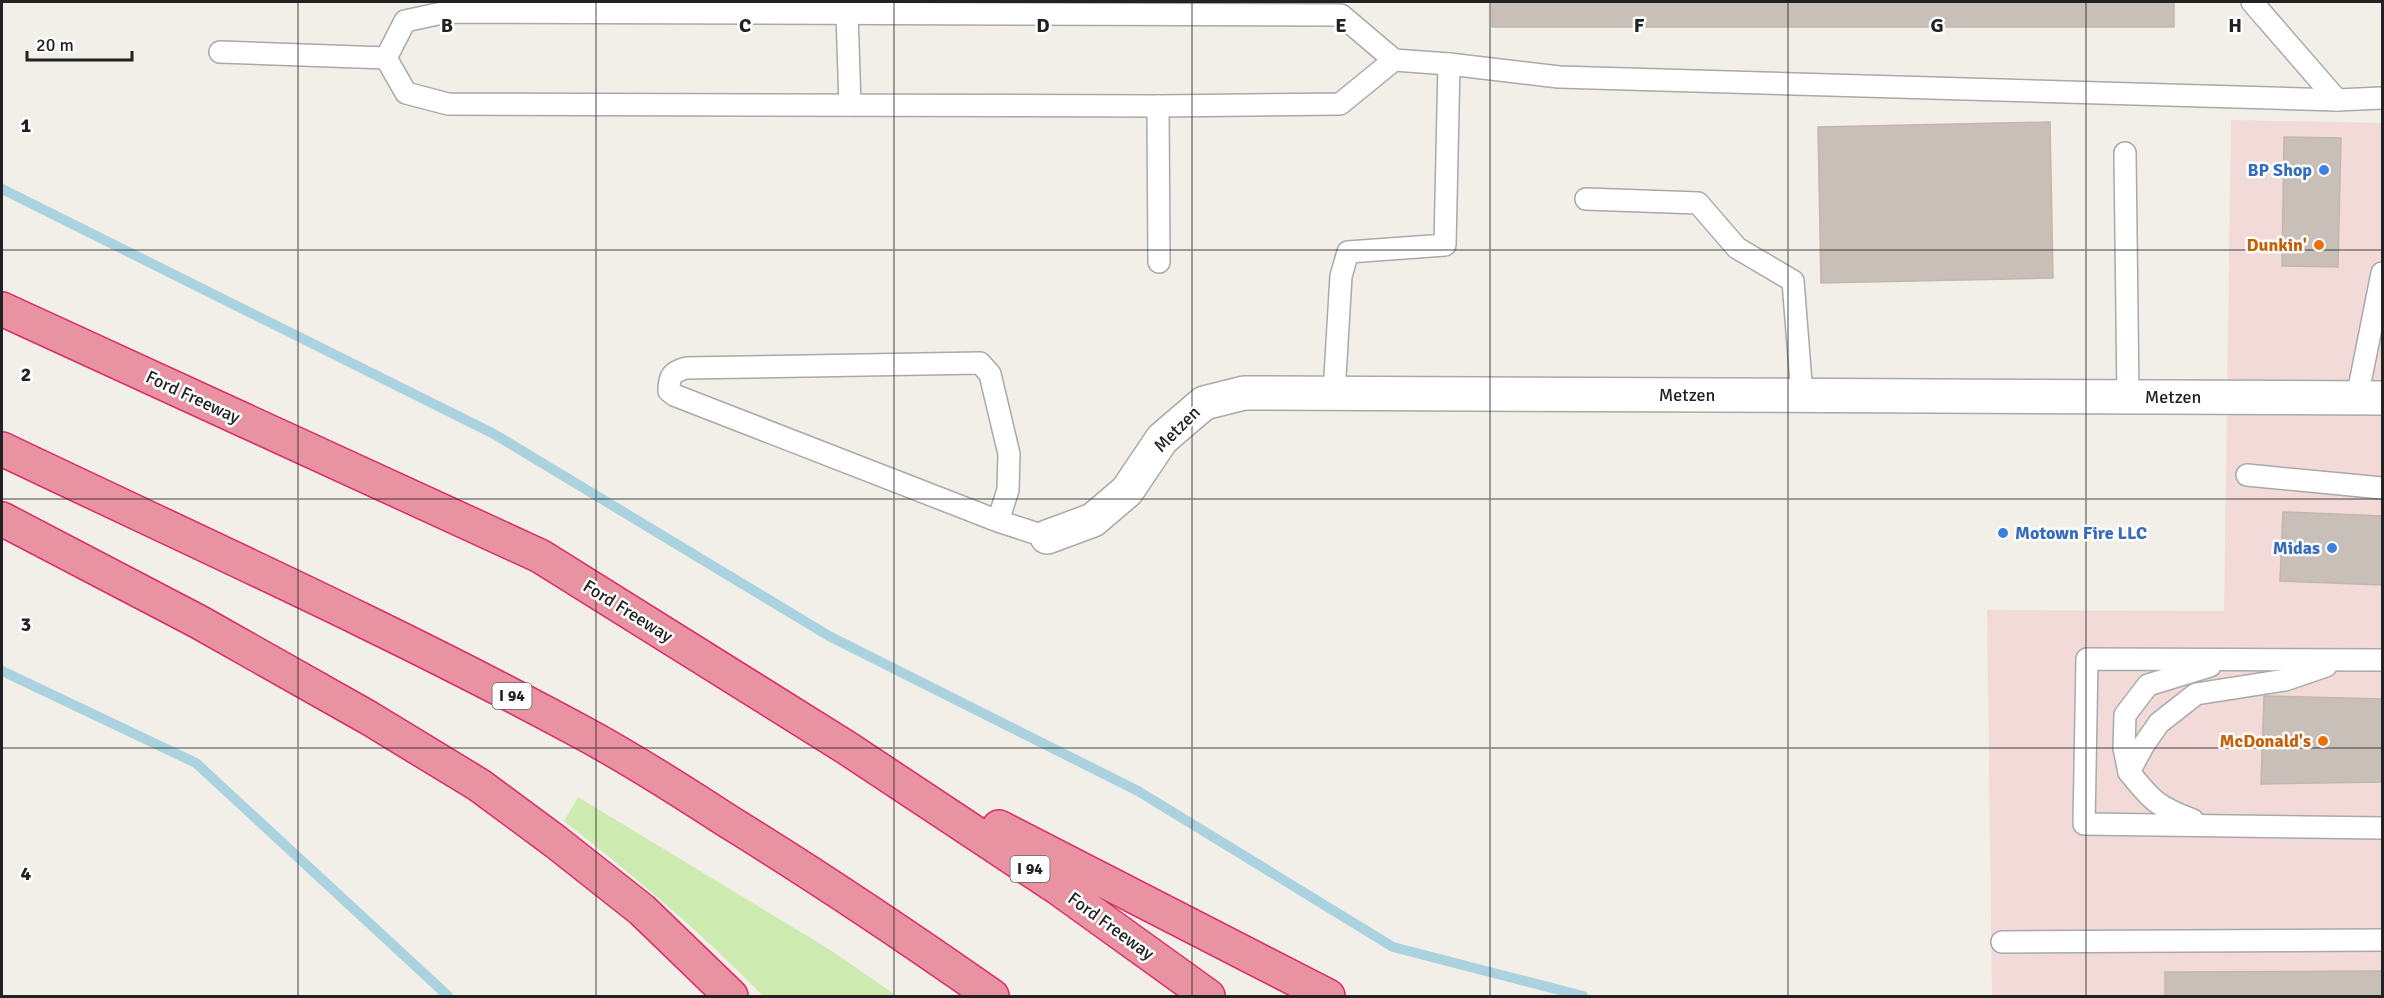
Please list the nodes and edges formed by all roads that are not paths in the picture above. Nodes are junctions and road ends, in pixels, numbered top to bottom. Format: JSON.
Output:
{"nodes":[{"id":1,"x":2252,"y":2,"type":"edge"},
{"id":2,"x":847,"y":14,"type":"junction"},
{"id":3,"x":220,"y":52,"type":"dead end"},
{"id":4,"x":386,"y":58,"type":"junction"},
{"id":5,"x":1394,"y":60,"type":"junction"},
{"id":6,"x":1449,"y":64,"type":"junction"},
{"id":7,"x":2382,"y":98,"type":"edge"},
{"id":8,"x":2337,"y":100,"type":"junction"},
{"id":9,"x":850,"y":105,"type":"junction"},
{"id":10,"x":1158,"y":106,"type":"junction"},
{"id":11,"x":2125,"y":153,"type":"dead end"},
{"id":12,"x":1586,"y":199,"type":"dead end"},
{"id":13,"x":1159,"y":262,"type":"dead end"},
{"id":14,"x":2382,"y":273,"type":"edge"},
{"id":15,"x":2,"y":309,"type":"edge"},
{"id":16,"x":1334,"y":393,"type":"junction"},
{"id":17,"x":1802,"y":395,"type":"junction"},
{"id":18,"x":2128,"y":397,"type":"junction"},
{"id":19,"x":2370,"y":398,"type":"edge"},
{"id":20,"x":2,"y":449,"type":"edge"},
{"id":21,"x":2247,"y":475,"type":"dead end"},
{"id":22,"x":2382,"y":488,"type":"edge"},
{"id":23,"x":2,"y":519,"type":"edge"},
{"id":24,"x":998,"y":520,"type":"junction"},
{"id":25,"x":1047,"y":537,"type":"joint"},
{"id":26,"x":2230,"y":660,"type":"junction"},
{"id":27,"x":2341,"y":660,"type":"junction"},
{"id":28,"x":2382,"y":660,"type":"edge"},
{"id":29,"x":847,"y":748,"type":"junction"},
{"id":30,"x":2129,"y":772,"type":"junction"},
{"id":31,"x":2208,"y":825,"type":"junction"},
{"id":32,"x":2382,"y":828,"type":"edge"},
{"id":33,"x":2382,"y":940,"type":"edge"},
{"id":34,"x":2002,"y":942,"type":"dead end"},
{"id":35,"x":731,"y":996,"type":"edge"},
{"id":36,"x":992,"y":996,"type":"edge"},
{"id":37,"x":1208,"y":996,"type":"edge"},
{"id":38,"x":1328,"y":996,"type":"edge"}],
"edges":[{"from":1,"to":8,"type":"lane"},
{"from":2,"to":4,"type":"lane"},
{"from":2,"to":5,"type":"lane"},
{"from":2,"to":9,"type":"lane"},
{"from":3,"to":4,"type":"lane"},
{"from":4,"to":9,"type":"lane"},
{"from":5,"to":6,"type":"lane"},
{"from":5,"to":10,"type":"lane"},
{"from":6,"to":8,"type":"lane"},
{"from":6,"to":16,"type":"lane"},
{"from":7,"to":8,"type":"lane"},
{"from":9,"to":10,"type":"lane"},
{"from":10,"to":13,"type":"lane"},
{"from":11,"to":18,"type":"lane"},
{"from":12,"to":17,"type":"lane"},
{"from":14,"to":19,"type":"lane"},
{"from":15,"to":29,"type":"highway","name":"Ford Freeway","number":"I 94"},
{"from":16,"to":17,"type":"street","name":"Metzen"},
{"from":16,"to":25,"type":"street","name":"Metzen"},
{"from":17,"to":18,"type":"street","name":"Metzen"},
{"from":18,"to":19,"type":"street","name":"Metzen"},
{"from":20,"to":36,"type":"highway","number":"I 94"},
{"from":21,"to":22,"type":"lane"},
{"from":23,"to":35,"type":"highway"},
{"from":24,"to":24,"type":"lane"},
{"from":24,"to":25,"type":"lane"},
{"from":26,"to":27,"type":"lane"},
{"from":26,"to":30,"type":"lane"},
{"from":26,"to":31,"type":"lane"},
{"from":27,"to":28,"type":"lane"},
{"from":27,"to":30,"type":"lane"},
{"from":29,"to":37,"type":"highway","name":"Ford Freeway","number":"I 94"},
{"from":29,"to":38,"type":"highway"},
{"from":30,"to":31,"type":"lane"},
{"from":31,"to":32,"type":"lane"},
{"from":33,"to":34,"type":"lane"}]}
